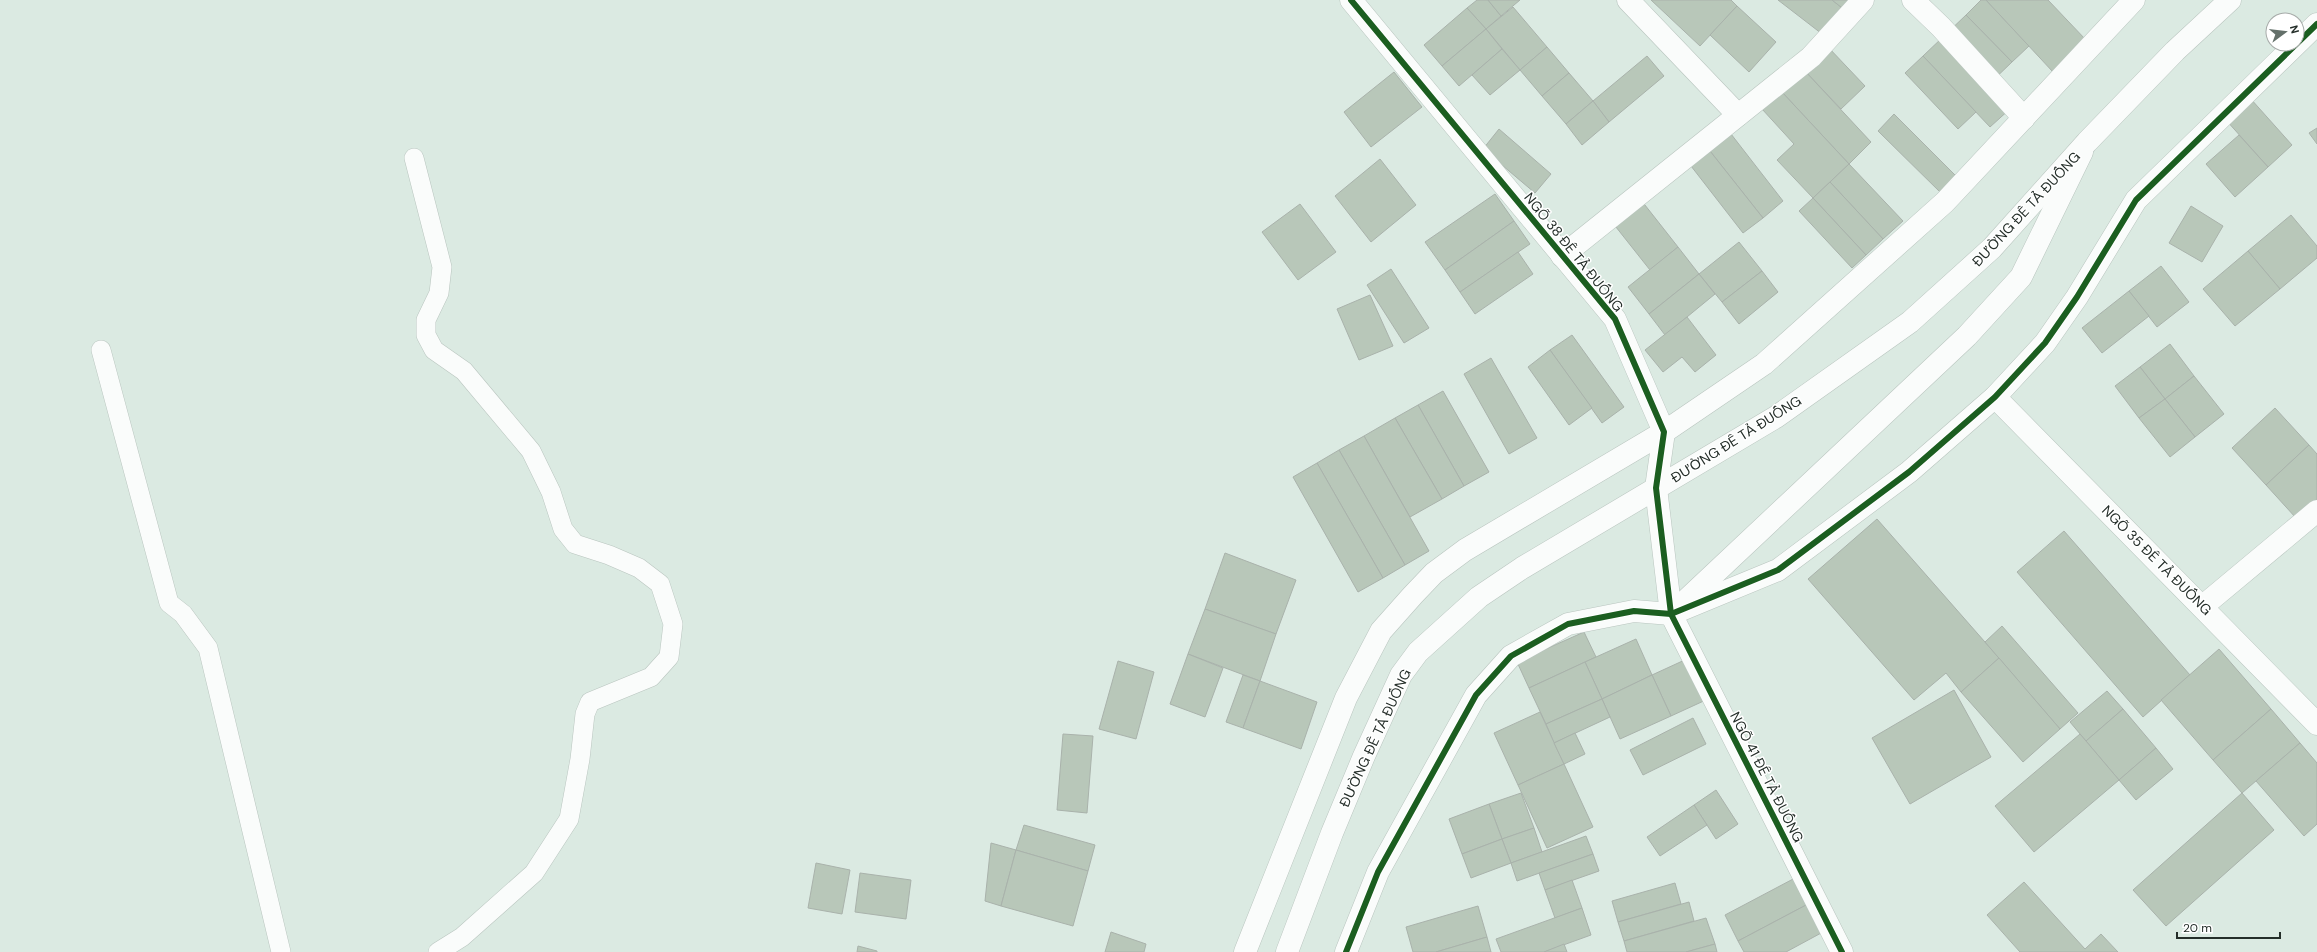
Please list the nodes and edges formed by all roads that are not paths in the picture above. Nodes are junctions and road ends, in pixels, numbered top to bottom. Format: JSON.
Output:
{"nodes":[{"id":1,"x":1351,"y":0,"type":"edge"},
{"id":2,"x":1628,"y":0,"type":"edge"},
{"id":3,"x":1862,"y":0,"type":"edge"},
{"id":4,"x":1913,"y":0,"type":"edge"},
{"id":5,"x":2134,"y":0,"type":"edge"},
{"id":6,"x":2230,"y":0,"type":"edge"},
{"id":7,"x":2317,"y":24,"type":"edge"},
{"id":8,"x":1738,"y":115,"type":"junction"},
{"id":9,"x":2024,"y":118,"type":"junction"},
{"id":10,"x":2087,"y":142,"type":"junction"},
{"id":11,"x":414,"y":158,"type":"dead end"},
{"id":12,"x":1562,"y":256,"type":"junction"},
{"id":13,"x":101,"y":350,"type":"dead end"},
{"id":14,"x":1995,"y":397,"type":"junction"},
{"id":15,"x":1664,"y":432,"type":"junction"},
{"id":16,"x":1656,"y":488,"type":"junction"},
{"id":17,"x":2317,"y":511,"type":"edge"},
{"id":18,"x":2203,"y":606,"type":"junction"},
{"id":19,"x":1671,"y":614,"type":"junction"},
{"id":20,"x":2317,"y":724,"type":"edge"},
{"id":21,"x":281,"y":952,"type":"edge"},
{"id":22,"x":438,"y":952,"type":"edge"},
{"id":23,"x":1245,"y":952,"type":"edge"},
{"id":24,"x":1287,"y":952,"type":"edge"},
{"id":25,"x":1346,"y":952,"type":"edge"},
{"id":26,"x":1842,"y":952,"type":"edge"}],
"edges":[{"from":1,"to":12,"type":"street","name":"NGÕ 38 ĐÊ TẢ ĐUỐNG"},
{"from":2,"to":8,"type":"street"},
{"from":3,"to":8,"type":"street"},
{"from":4,"to":9,"type":"street"},
{"from":5,"to":9,"type":"street"},
{"from":6,"to":10,"type":"street","name":"ĐƯỜNG ĐÊ TẢ ĐUỐNG"},
{"from":7,"to":14,"type":"street"},
{"from":8,"to":12,"type":"street"},
{"from":9,"to":15,"type":"street"},
{"from":10,"to":16,"type":"street","name":"ĐƯỜNG ĐÊ TẢ ĐUỐNG"},
{"from":10,"to":19,"type":"street"},
{"from":11,"to":22,"type":"lane"},
{"from":12,"to":15,"type":"street","name":"NGÕ 38 ĐÊ TẢ ĐUỐNG"},
{"from":13,"to":21,"type":"lane"},
{"from":14,"to":18,"type":"street","name":"NGÕ 35 ĐÊ TẢ ĐUỐNG"},
{"from":14,"to":19,"type":"street"},
{"from":15,"to":16,"type":"street"},
{"from":15,"to":23,"type":"street"},
{"from":16,"to":19,"type":"street"},
{"from":16,"to":24,"type":"street","name":"ĐƯỜNG ĐÊ TẢ ĐUỐNG"},
{"from":17,"to":18,"type":"street"},
{"from":18,"to":20,"type":"street","name":"NGÕ 35 ĐÊ TẢ ĐUỐNG"},
{"from":19,"to":25,"type":"street"},
{"from":19,"to":26,"type":"street","name":"NGÕ 41 ĐÊ TẢ ĐUỐNG"}]}
